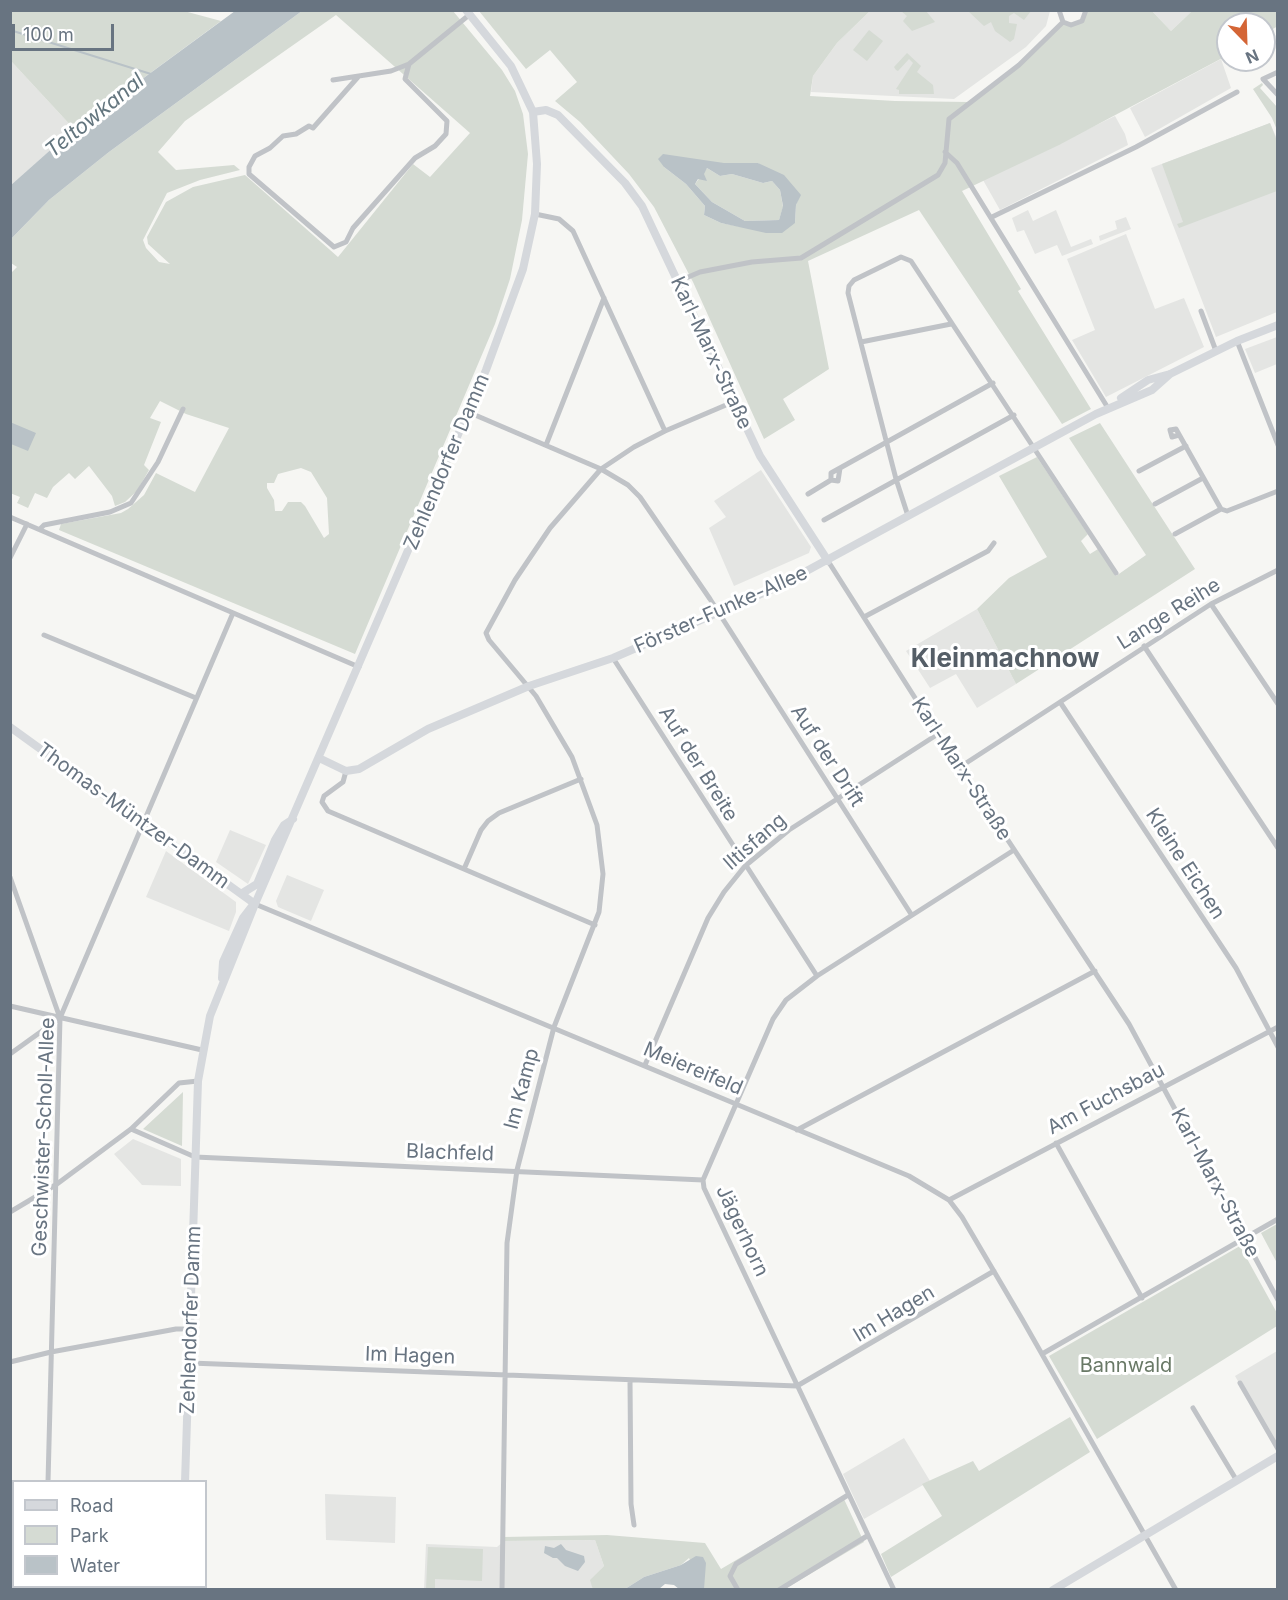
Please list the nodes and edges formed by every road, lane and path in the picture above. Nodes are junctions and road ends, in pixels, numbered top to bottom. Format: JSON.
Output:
{"nodes":[{"id":1,"x":1059,"y":10,"type":"edge"},
{"id":2,"x":1086,"y":10,"type":"edge"},
{"id":3,"x":467,"y":13,"type":"edge"},
{"id":4,"x":1063,"y":22,"type":"junction"},
{"id":5,"x":409,"y":64,"type":"junction"},
{"id":6,"x":1278,"y":72,"type":"edge"},
{"id":7,"x":357,"y":77,"type":"junction"},
{"id":8,"x":333,"y":80,"type":"dead end"},
{"id":9,"x":1237,"y":92,"type":"dead end"},
{"id":10,"x":1278,"y":95,"type":"edge"},
{"id":11,"x":533,"y":112,"type":"junction"},
{"id":12,"x":945,"y":152,"type":"junction"},
{"id":13,"x":535,"y":214,"type":"junction"},
{"id":14,"x":992,"y":218,"type":"junction"},
{"id":15,"x":679,"y":282,"type":"junction"},
{"id":16,"x":604,"y":298,"type":"junction"},
{"id":17,"x":1201,"y":311,"type":"dead end"},
{"id":18,"x":951,"y":324,"type":"junction"},
{"id":19,"x":1278,"y":326,"type":"edge"},
{"id":20,"x":1237,"y":341,"type":"junction"},
{"id":21,"x":861,"y":342,"type":"junction"},
{"id":22,"x":1216,"y":351,"type":"junction"},
{"id":23,"x":993,"y":383,"type":"junction"},
{"id":24,"x":734,"y":402,"type":"junction"},
{"id":25,"x":1110,"y":407,"type":"junction"},
{"id":26,"x":183,"y":409,"type":"dead end"},
{"id":27,"x":468,"y":412,"type":"junction"},
{"id":28,"x":1014,"y":415,"type":"junction"},
{"id":29,"x":665,"y":431,"type":"junction"},
{"id":30,"x":1179,"y":435,"type":"dead end"},
{"id":31,"x":886,"y":441,"type":"junction"},
{"id":32,"x":546,"y":445,"type":"junction"},
{"id":33,"x":1278,"y":445,"type":"edge"},
{"id":34,"x":1186,"y":446,"type":"junction"},
{"id":35,"x":1034,"y":448,"type":"junction"},
{"id":36,"x":601,"y":469,"type":"junction"},
{"id":37,"x":1140,"y":471,"type":"dead end"},
{"id":38,"x":1203,"y":478,"type":"junction"},
{"id":39,"x":896,"y":479,"type":"junction"},
{"id":40,"x":1278,"y":491,"type":"edge"},
{"id":41,"x":808,"y":494,"type":"dead end"},
{"id":42,"x":1155,"y":504,"type":"dead end"},
{"id":43,"x":1221,"y":509,"type":"junction"},
{"id":44,"x":908,"y":516,"type":"junction"},
{"id":45,"x":10,"y":517,"type":"edge"},
{"id":46,"x":824,"y":520,"type":"dead end"},
{"id":47,"x":27,"y":524,"type":"junction"},
{"id":48,"x":40,"y":529,"type":"junction"},
{"id":49,"x":1175,"y":534,"type":"dead end"},
{"id":50,"x":994,"y":543,"type":"dead end"},
{"id":51,"x":10,"y":558,"type":"edge"},
{"id":52,"x":828,"y":561,"type":"junction"},
{"id":53,"x":1278,"y":570,"type":"edge"},
{"id":54,"x":1116,"y":573,"type":"dead end"},
{"id":55,"x":1211,"y":604,"type":"junction"},
{"id":56,"x":233,"y":613,"type":"junction"},
{"id":57,"x":718,"y":613,"type":"junction"},
{"id":58,"x":864,"y":617,"type":"junction"},
{"id":59,"x":44,"y":635,"type":"dead end"},
{"id":60,"x":1144,"y":646,"type":"junction"},
{"id":61,"x":613,"y":658,"type":"junction"},
{"id":62,"x":356,"y":666,"type":"junction"},
{"id":63,"x":529,"y":686,"type":"junction"},
{"id":64,"x":196,"y":698,"type":"junction"},
{"id":65,"x":1060,"y":702,"type":"junction"},
{"id":66,"x":1278,"y":704,"type":"edge"},
{"id":67,"x":10,"y":728,"type":"edge"},
{"id":68,"x":938,"y":734,"type":"junction"},
{"id":69,"x":319,"y":758,"type":"junction"},
{"id":70,"x":960,"y":767,"type":"junction"},
{"id":71,"x":346,"y":771,"type":"junction"},
{"id":72,"x":581,"y":779,"type":"junction"},
{"id":73,"x":837,"y":799,"type":"junction"},
{"id":74,"x":293,"y":819,"type":"junction"},
{"id":75,"x":145,"y":824,"type":"junction"},
{"id":76,"x":1278,"y":848,"type":"edge"},
{"id":77,"x":1014,"y":850,"type":"junction"},
{"id":78,"x":745,"y":866,"type":"junction"},
{"id":79,"x":464,"y":869,"type":"junction"},
{"id":80,"x":10,"y":877,"type":"edge"},
{"id":81,"x":241,"y":894,"type":"junction"},
{"id":82,"x":255,"y":904,"type":"junction"},
{"id":83,"x":911,"y":914,"type":"junction"},
{"id":84,"x":595,"y":925,"type":"junction"},
{"id":85,"x":1095,"y":971,"type":"junction"},
{"id":86,"x":817,"y":976,"type":"junction"},
{"id":87,"x":10,"y":1006,"type":"edge"},
{"id":88,"x":60,"y":1018,"type":"junction"},
{"id":89,"x":554,"y":1027,"type":"junction"},
{"id":90,"x":1278,"y":1027,"type":"edge"},
{"id":91,"x":1269,"y":1031,"type":"junction"},
{"id":92,"x":1278,"y":1047,"type":"edge"},
{"id":93,"x":202,"y":1050,"type":"junction"},
{"id":94,"x":10,"y":1054,"type":"edge"},
{"id":95,"x":645,"y":1065,"type":"junction"},
{"id":96,"x":198,"y":1082,"type":"junction"},
{"id":97,"x":1162,"y":1086,"type":"junction"},
{"id":98,"x":737,"y":1104,"type":"junction"},
{"id":99,"x":131,"y":1129,"type":"junction"},
{"id":100,"x":797,"y":1130,"type":"junction"},
{"id":101,"x":1056,"y":1143,"type":"junction"},
{"id":102,"x":195,"y":1158,"type":"junction"},
{"id":103,"x":517,"y":1170,"type":"junction"},
{"id":104,"x":703,"y":1180,"type":"junction"},
{"id":105,"x":57,"y":1184,"type":"junction"},
{"id":106,"x":949,"y":1200,"type":"junction"},
{"id":107,"x":10,"y":1212,"type":"edge"},
{"id":108,"x":1278,"y":1220,"type":"edge"},
{"id":109,"x":1245,"y":1238,"type":"junction"},
{"id":110,"x":994,"y":1271,"type":"junction"},
{"id":111,"x":1142,"y":1298,"type":"junction"},
{"id":112,"x":1278,"y":1300,"type":"edge"},
{"id":113,"x":190,"y":1329,"type":"junction"},
{"id":114,"x":51,"y":1352,"type":"junction"},
{"id":115,"x":1042,"y":1354,"type":"junction"},
{"id":116,"x":10,"y":1362,"type":"edge"},
{"id":117,"x":190,"y":1363,"type":"junction"},
{"id":118,"x":504,"y":1374,"type":"junction"},
{"id":119,"x":630,"y":1380,"type":"junction"},
{"id":120,"x":1240,"y":1383,"type":"dead end"},
{"id":121,"x":797,"y":1386,"type":"junction"},
{"id":122,"x":1193,"y":1408,"type":"dead end"},
{"id":123,"x":1278,"y":1449,"type":"edge"},
{"id":124,"x":1278,"y":1456,"type":"edge"},
{"id":125,"x":48,"y":1480,"type":"edge"},
{"id":126,"x":185,"y":1480,"type":"edge"},
{"id":127,"x":1237,"y":1480,"type":"junction"},
{"id":128,"x":848,"y":1495,"type":"junction"},
{"id":129,"x":634,"y":1525,"type":"dead end"},
{"id":130,"x":1145,"y":1535,"type":"junction"},
{"id":131,"x":867,"y":1536,"type":"junction"},
{"id":132,"x":502,"y":1590,"type":"edge"},
{"id":133,"x":738,"y":1590,"type":"edge"},
{"id":134,"x":779,"y":1590,"type":"edge"},
{"id":135,"x":894,"y":1590,"type":"edge"},
{"id":136,"x":1053,"y":1590,"type":"edge"},
{"id":137,"x":1176,"y":1590,"type":"edge"}],
"edges":[{"from":1,"to":4,"type":"street"},
{"from":2,"to":4,"type":"street"},
{"from":3,"to":5,"type":"street","name":"Zehlendorfer Damm"},
{"from":3,"to":11,"type":"street","name":"Zehlendorfer Damm"},
{"from":4,"to":12,"type":"street"},
{"from":5,"to":7,"type":"street","name":"Zehlendorfer Damm"},
{"from":5,"to":7,"type":"street"},
{"from":6,"to":10,"type":"street"},
{"from":7,"to":8,"type":"street","name":"Zehlendorfer Damm"},
{"from":9,"to":14,"type":"street"},
{"from":11,"to":13,"type":"street","name":"Zehlendorfer Damm"},
{"from":11,"to":15,"type":"street","name":"Karl-Marx-Straße"},
{"from":12,"to":14,"type":"street"},
{"from":12,"to":15,"type":"street"},
{"from":13,"to":16,"type":"street"},
{"from":13,"to":27,"type":"street","name":"Zehlendorfer Damm"},
{"from":14,"to":25,"type":"street"},
{"from":15,"to":24,"type":"street","name":"Karl-Marx-Straße"},
{"from":16,"to":29,"type":"street"},
{"from":16,"to":32,"type":"street"},
{"from":17,"to":22,"type":"street"},
{"from":18,"to":21,"type":"street"},
{"from":18,"to":21,"type":"street"},
{"from":18,"to":23,"type":"street"},
{"from":19,"to":20,"type":"street","name":"Förster-Funke-Allee"},
{"from":20,"to":22,"type":"street","name":"Förster-Funke-Allee"},
{"from":20,"to":33,"type":"street"},
{"from":21,"to":31,"type":"street"},
{"from":22,"to":25,"type":"street","name":"Förster-Funke-Allee"},
{"from":23,"to":28,"type":"street"},
{"from":23,"to":31,"type":"street"},
{"from":24,"to":29,"type":"street"},
{"from":24,"to":52,"type":"street","name":"Karl-Marx-Straße"},
{"from":25,"to":35,"type":"street","name":"Förster-Funke-Allee"},
{"from":26,"to":48,"type":"street"},
{"from":27,"to":32,"type":"street","name":"Auf der Drift"},
{"from":27,"to":62,"type":"street","name":"Zehlendorfer Damm"},
{"from":28,"to":35,"type":"street"},
{"from":28,"to":39,"type":"street"},
{"from":29,"to":36,"type":"street"},
{"from":30,"to":34,"type":"street"},
{"from":31,"to":39,"type":"street"},
{"from":31,"to":41,"type":"street"},
{"from":32,"to":36,"type":"street","name":"Auf der Drift"},
{"from":34,"to":37,"type":"street"},
{"from":34,"to":38,"type":"street"},
{"from":35,"to":44,"type":"street","name":"Förster-Funke-Allee"},
{"from":35,"to":54,"type":"street"},
{"from":36,"to":57,"type":"street","name":"Auf der Drift"},
{"from":36,"to":63,"type":"street","name":"Im Kamp"},
{"from":38,"to":42,"type":"street"},
{"from":38,"to":43,"type":"street"},
{"from":39,"to":44,"type":"street"},
{"from":39,"to":46,"type":"street"},
{"from":40,"to":43,"type":"street"},
{"from":43,"to":49,"type":"street"},
{"from":44,"to":52,"type":"street","name":"Förster-Funke-Allee"},
{"from":45,"to":47,"type":"street"},
{"from":47,"to":48,"type":"street"},
{"from":47,"to":51,"type":"street"},
{"from":48,"to":56,"type":"street"},
{"from":50,"to":58,"type":"street"},
{"from":52,"to":57,"type":"street","name":"Förster-Funke-Allee"},
{"from":52,"to":58,"type":"street","name":"Karl-Marx-Straße"},
{"from":53,"to":55,"type":"street","name":"Lange Reihe"},
{"from":55,"to":60,"type":"street","name":"Lange Reihe"},
{"from":55,"to":66,"type":"street"},
{"from":56,"to":62,"type":"street"},
{"from":56,"to":64,"type":"street","name":"Geschwister-Scholl-Allee"},
{"from":57,"to":61,"type":"street","name":"Förster-Funke-Allee"},
{"from":57,"to":73,"type":"street","name":"Auf der Drift"},
{"from":58,"to":68,"type":"street","name":"Karl-Marx-Straße"},
{"from":59,"to":64,"type":"street"},
{"from":60,"to":65,"type":"street","name":"Lange Reihe"},
{"from":60,"to":76,"type":"street"},
{"from":61,"to":63,"type":"street","name":"Förster-Funke-Allee"},
{"from":61,"to":78,"type":"street","name":"Auf der Breite"},
{"from":62,"to":69,"type":"street","name":"Zehlendorfer Damm"},
{"from":63,"to":71,"type":"street","name":"Förster-Funke-Allee"},
{"from":63,"to":72,"type":"street","name":"Im Kamp"},
{"from":64,"to":75,"type":"street","name":"Geschwister-Scholl-Allee"},
{"from":65,"to":70,"type":"street","name":"Lange Reihe"},
{"from":65,"to":91,"type":"street","name":"Kleine Eichen"},
{"from":67,"to":75,"type":"street","name":"Thomas-Müntzer-Damm"},
{"from":68,"to":70,"type":"street","name":"Karl-Marx-Straße"},
{"from":68,"to":73,"type":"street","name":"Iltisfang"},
{"from":69,"to":71,"type":"street"},
{"from":69,"to":74,"type":"street","name":"Zehlendorfer Damm"},
{"from":70,"to":77,"type":"street","name":"Karl-Marx-Straße"},
{"from":71,"to":79,"type":"street"},
{"from":72,"to":79,"type":"street"},
{"from":72,"to":84,"type":"street","name":"Im Kamp"},
{"from":73,"to":78,"type":"street","name":"Iltisfang"},
{"from":73,"to":83,"type":"street","name":"Auf der Drift"},
{"from":74,"to":81,"type":"street"},
{"from":74,"to":82,"type":"street","name":"Zehlendorfer Damm"},
{"from":75,"to":81,"type":"street","name":"Thomas-Müntzer-Damm"},
{"from":75,"to":88,"type":"street","name":"Geschwister-Scholl-Allee"},
{"from":77,"to":83,"type":"street","name":"Jägerhorn"},
{"from":77,"to":85,"type":"street","name":"Karl-Marx-Straße"},
{"from":78,"to":86,"type":"street","name":"Auf der Breite"},
{"from":78,"to":95,"type":"street","name":"Iltisfang"},
{"from":79,"to":84,"type":"street"},
{"from":80,"to":88,"type":"street"},
{"from":81,"to":82,"type":"street","name":"Thomas-Müntzer-Damm"},
{"from":82,"to":89,"type":"street","name":"Meiereifeld"},
{"from":82,"to":93,"type":"street","name":"Zehlendorfer Damm"},
{"from":83,"to":86,"type":"street","name":"Jägerhorn"},
{"from":84,"to":89,"type":"street","name":"Im Kamp"},
{"from":85,"to":97,"type":"street","name":"Karl-Marx-Straße"},
{"from":85,"to":100,"type":"street"},
{"from":86,"to":98,"type":"street","name":"Jägerhorn"},
{"from":87,"to":88,"type":"street"},
{"from":88,"to":93,"type":"street"},
{"from":88,"to":94,"type":"street"},
{"from":88,"to":105,"type":"street","name":"Geschwister-Scholl-Allee"},
{"from":89,"to":95,"type":"street","name":"Meiereifeld"},
{"from":89,"to":103,"type":"street","name":"Im Kamp"},
{"from":90,"to":91,"type":"street","name":"Am Fuchsbau"},
{"from":91,"to":92,"type":"street","name":"Kleine Eichen"},
{"from":91,"to":97,"type":"street","name":"Am Fuchsbau"},
{"from":93,"to":96,"type":"street","name":"Zehlendorfer Damm"},
{"from":95,"to":98,"type":"street","name":"Meiereifeld"},
{"from":96,"to":99,"type":"street"},
{"from":96,"to":102,"type":"street","name":"Zehlendorfer Damm"},
{"from":97,"to":101,"type":"street","name":"Am Fuchsbau"},
{"from":97,"to":109,"type":"street","name":"Karl-Marx-Straße"},
{"from":98,"to":100,"type":"street","name":"Meiereifeld"},
{"from":98,"to":104,"type":"street","name":"Jägerhorn"},
{"from":99,"to":102,"type":"street"},
{"from":99,"to":105,"type":"street"},
{"from":100,"to":106,"type":"street","name":"Meiereifeld"},
{"from":101,"to":106,"type":"street","name":"Am Fuchsbau"},
{"from":101,"to":111,"type":"street"},
{"from":102,"to":103,"type":"street","name":"Blachfeld"},
{"from":102,"to":113,"type":"street","name":"Zehlendorfer Damm"},
{"from":103,"to":104,"type":"street","name":"Blachfeld"},
{"from":103,"to":118,"type":"street","name":"Im Kamp"},
{"from":104,"to":121,"type":"street","name":"Jägerhorn"},
{"from":105,"to":107,"type":"street"},
{"from":105,"to":114,"type":"street","name":"Geschwister-Scholl-Allee"},
{"from":106,"to":110,"type":"street","name":"Meiereifeld"},
{"from":108,"to":109,"type":"street"},
{"from":109,"to":111,"type":"street"},
{"from":109,"to":112,"type":"street","name":"Karl-Marx-Straße"},
{"from":110,"to":115,"type":"street","name":"Meiereifeld"},
{"from":110,"to":121,"type":"street","name":"Im Hagen"},
{"from":111,"to":115,"type":"street"},
{"from":113,"to":114,"type":"street"},
{"from":113,"to":117,"type":"street","name":"Zehlendorfer Damm"},
{"from":114,"to":116,"type":"street"},
{"from":114,"to":125,"type":"street","name":"Geschwister-Scholl-Allee"},
{"from":115,"to":130,"type":"street","name":"Meiereifeld"},
{"from":117,"to":118,"type":"street","name":"Im Hagen"},
{"from":117,"to":126,"type":"street","name":"Zehlendorfer Damm"},
{"from":118,"to":119,"type":"street","name":"Im Hagen"},
{"from":118,"to":132,"type":"street","name":"Im Kamp"},
{"from":119,"to":121,"type":"street","name":"Im Hagen"},
{"from":119,"to":129,"type":"street"},
{"from":120,"to":123,"type":"street"},
{"from":121,"to":128,"type":"street","name":"Jägerhorn"},
{"from":122,"to":127,"type":"street"},
{"from":124,"to":127,"type":"street"},
{"from":127,"to":130,"type":"street"},
{"from":128,"to":131,"type":"street","name":"Jägerhorn"},
{"from":128,"to":133,"type":"street"},
{"from":130,"to":136,"type":"street"},
{"from":130,"to":137,"type":"street","name":"Meiereifeld"},
{"from":131,"to":134,"type":"street"},
{"from":131,"to":135,"type":"street","name":"Jägerhorn"}]}
